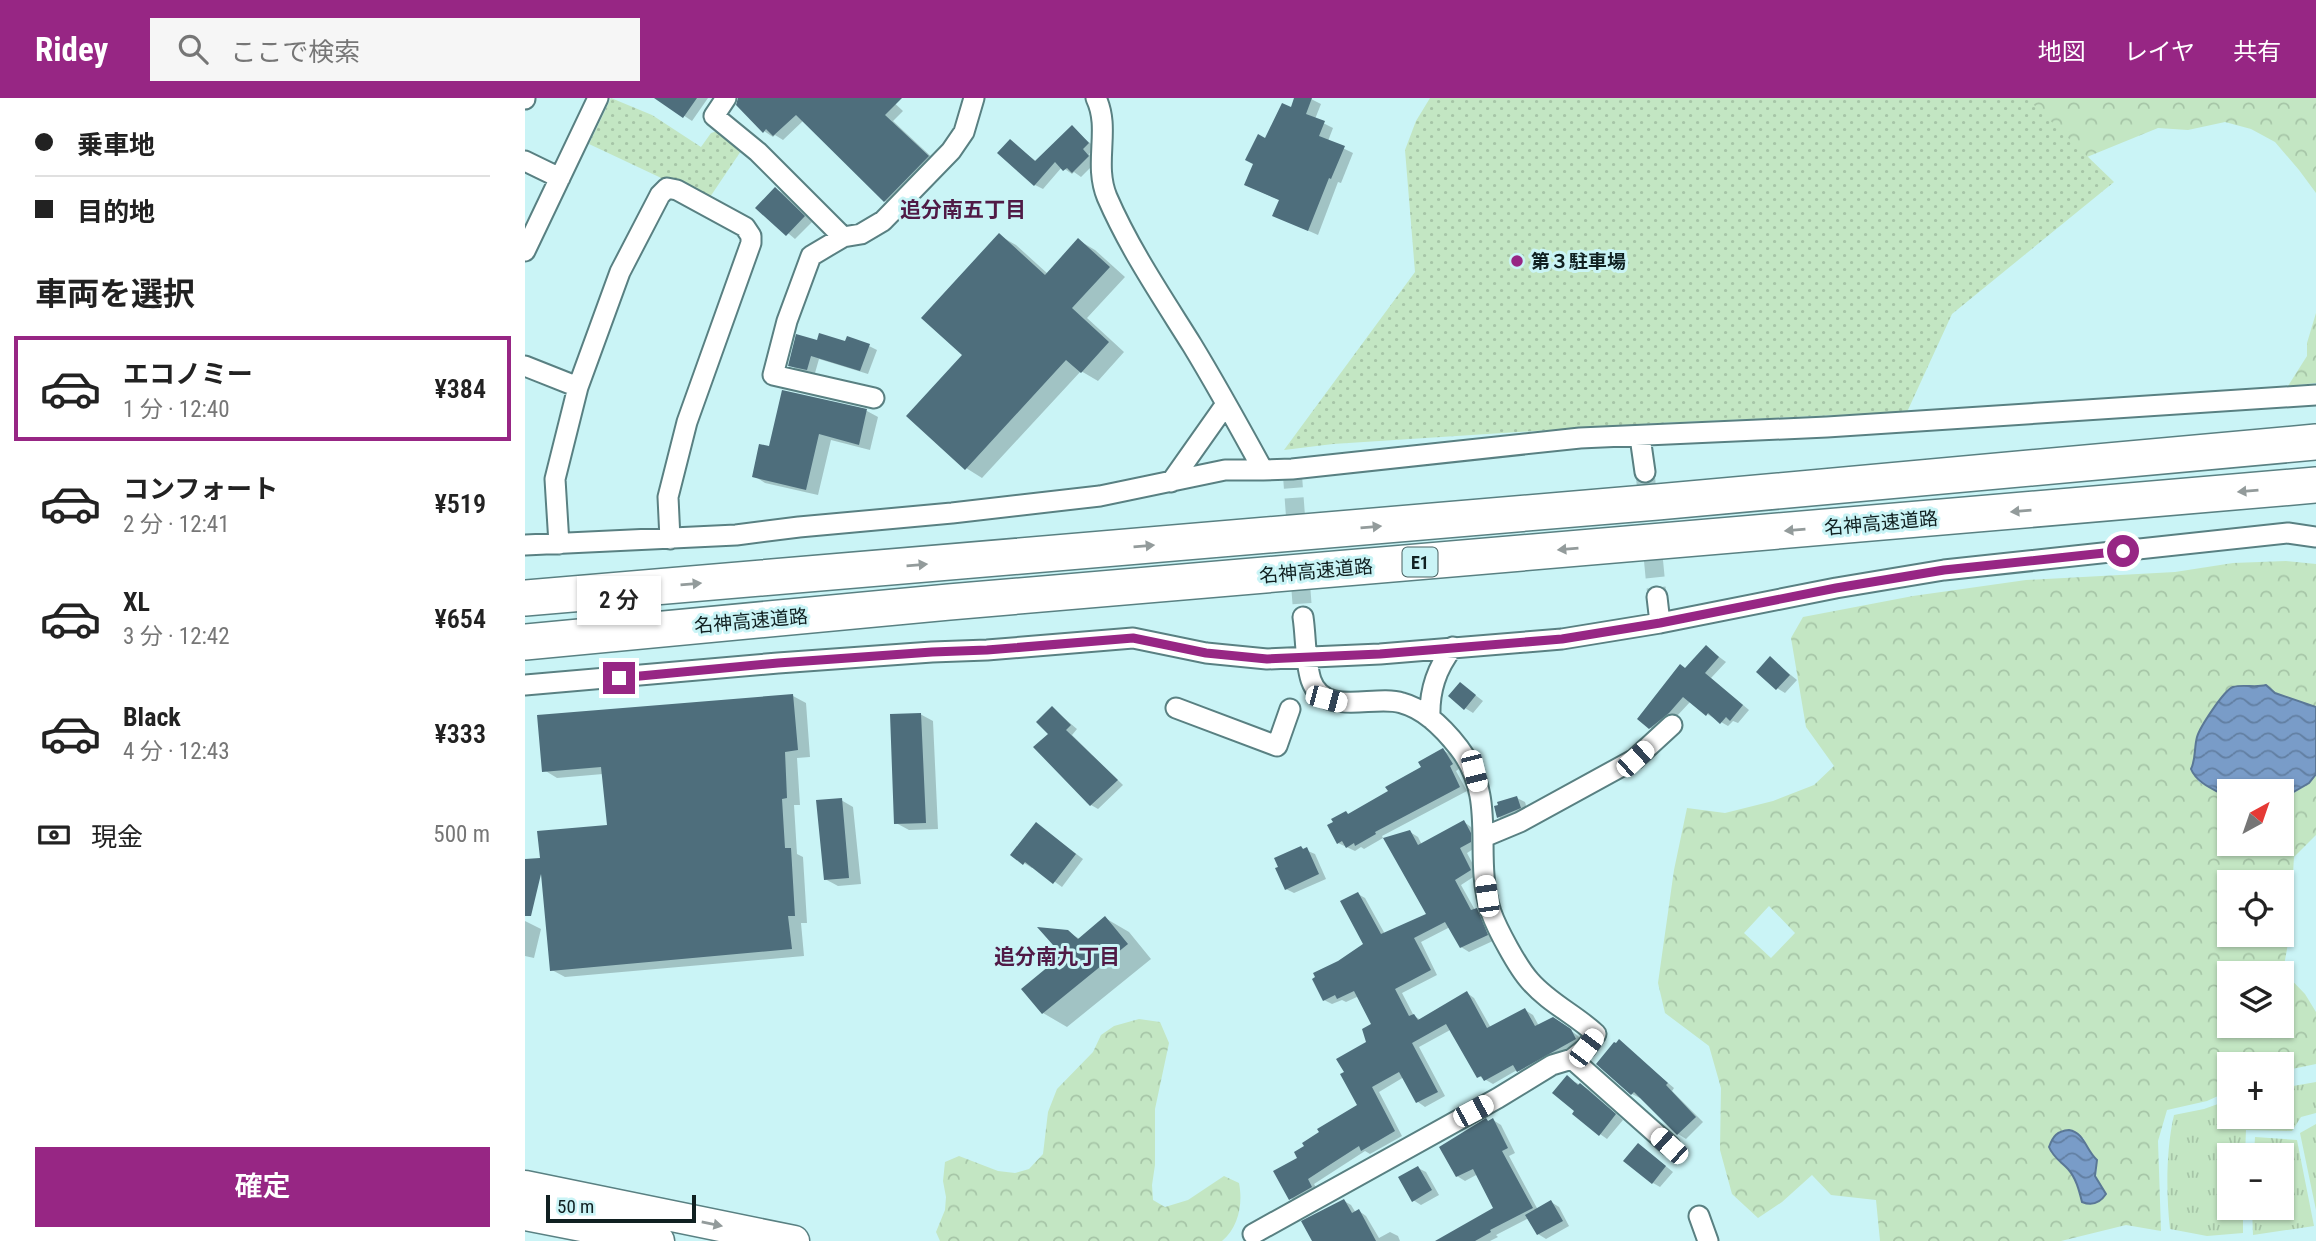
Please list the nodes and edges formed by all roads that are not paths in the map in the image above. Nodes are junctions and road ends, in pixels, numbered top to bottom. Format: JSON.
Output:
{"nodes":[{"id":1,"x":599,"y":98,"type":"edge"},
{"id":2,"x":726,"y":98,"type":"edge"},
{"id":3,"x":974,"y":98,"type":"edge"},
{"id":4,"x":1096,"y":98,"type":"edge"},
{"id":5,"x":525,"y":161,"type":"edge"},
{"id":6,"x":560,"y":178,"type":"junction"},
{"id":7,"x":843,"y":237,"type":"junction"},
{"id":8,"x":525,"y":251,"type":"edge"},
{"id":9,"x":525,"y":366,"type":"edge"},
{"id":10,"x":579,"y":387,"type":"junction"},
{"id":11,"x":2316,"y":396,"type":"edge"},
{"id":12,"x":874,"y":398,"type":"dead end"},
{"id":13,"x":1226,"y":404,"type":"junction"},
{"id":14,"x":1640,"y":437,"type":"junction"},
{"id":15,"x":2316,"y":442,"type":"edge"},
{"id":16,"x":1263,"y":470,"type":"junction"},
{"id":17,"x":1645,"y":472,"type":"tunnel mouth"},
{"id":18,"x":1171,"y":482,"type":"junction"},
{"id":19,"x":2316,"y":485,"type":"edge"},
{"id":20,"x":2316,"y":537,"type":"edge"},
{"id":21,"x":670,"y":539,"type":"junction"},
{"id":22,"x":559,"y":544,"type":"junction"},
{"id":23,"x":525,"y":545,"type":"edge"},
{"id":24,"x":1657,"y":597,"type":"tunnel mouth"},
{"id":25,"x":525,"y":598,"type":"edge"},
{"id":26,"x":1303,"y":617,"type":"tunnel mouth"},
{"id":27,"x":1660,"y":623,"type":"junction"},
{"id":28,"x":525,"y":642,"type":"edge"},
{"id":29,"x":1453,"y":647,"type":"junction"},
{"id":30,"x":1308,"y":657,"type":"junction"},
{"id":31,"x":525,"y":685,"type":"edge"},
{"id":32,"x":1175,"y":708,"type":"dead end"},
{"id":33,"x":1290,"y":709,"type":"dead end"},
{"id":34,"x":1430,"y":718,"type":"junction"},
{"id":35,"x":1672,"y":725,"type":"dead end"},
{"id":36,"x":1484,"y":837,"type":"junction"},
{"id":37,"x":1572,"y":1059,"type":"junction"},
{"id":38,"x":1669,"y":1146,"type":"dead end"},
{"id":39,"x":525,"y":1186,"type":"edge"},
{"id":40,"x":525,"y":1215,"type":"edge"},
{"id":41,"x":1699,"y":1216,"type":"dead end"},
{"id":42,"x":1253,"y":1234,"type":"dead end"},
{"id":43,"x":659,"y":1241,"type":"edge"},
{"id":44,"x":795,"y":1241,"type":"edge"},
{"id":45,"x":1708,"y":1241,"type":"edge"}],
"edges":[{"from":1,"to":6,"type":"street"},
{"from":2,"to":7,"type":"street"},
{"from":3,"to":7,"type":"street"},
{"from":4,"to":13,"type":"street"},
{"from":5,"to":6,"type":"street"},
{"from":6,"to":8,"type":"street"},
{"from":7,"to":12,"type":"street"},
{"from":9,"to":10,"type":"street"},
{"from":10,"to":21,"type":"street"},
{"from":10,"to":22,"type":"street"},
{"from":11,"to":14,"type":"street"},
{"from":13,"to":16,"type":"street"},
{"from":13,"to":18,"type":"street"},
{"from":14,"to":16,"type":"street"},
{"from":14,"to":17,"type":"street"},
{"from":25,"to":15,"type":"highway","name":"名神高速道路","number":"E1","one_way":true},
{"from":16,"to":18,"type":"street"},
{"from":18,"to":21,"type":"street"},
{"from":19,"to":28,"type":"highway","name":"名神高速道路","number":"E1","one_way":true},
{"from":20,"to":27,"type":"street"},
{"from":21,"to":22,"type":"street"},
{"from":22,"to":23,"type":"street"},
{"from":24,"to":27,"type":"street"},
{"from":26,"to":30,"type":"street"},
{"from":27,"to":29,"type":"street"},
{"from":29,"to":30,"type":"street"},
{"from":29,"to":34,"type":"street"},
{"from":30,"to":31,"type":"street"},
{"from":30,"to":34,"type":"street"},
{"from":32,"to":33,"type":"street"},
{"from":34,"to":36,"type":"street"},
{"from":35,"to":36,"type":"street"},
{"from":36,"to":37,"type":"street"},
{"from":37,"to":38,"type":"street"},
{"from":37,"to":42,"type":"street"},
{"from":39,"to":44,"type":"main road","one_way":true},
{"from":40,"to":43,"type":"main road"},
{"from":41,"to":45,"type":"street"}]}
